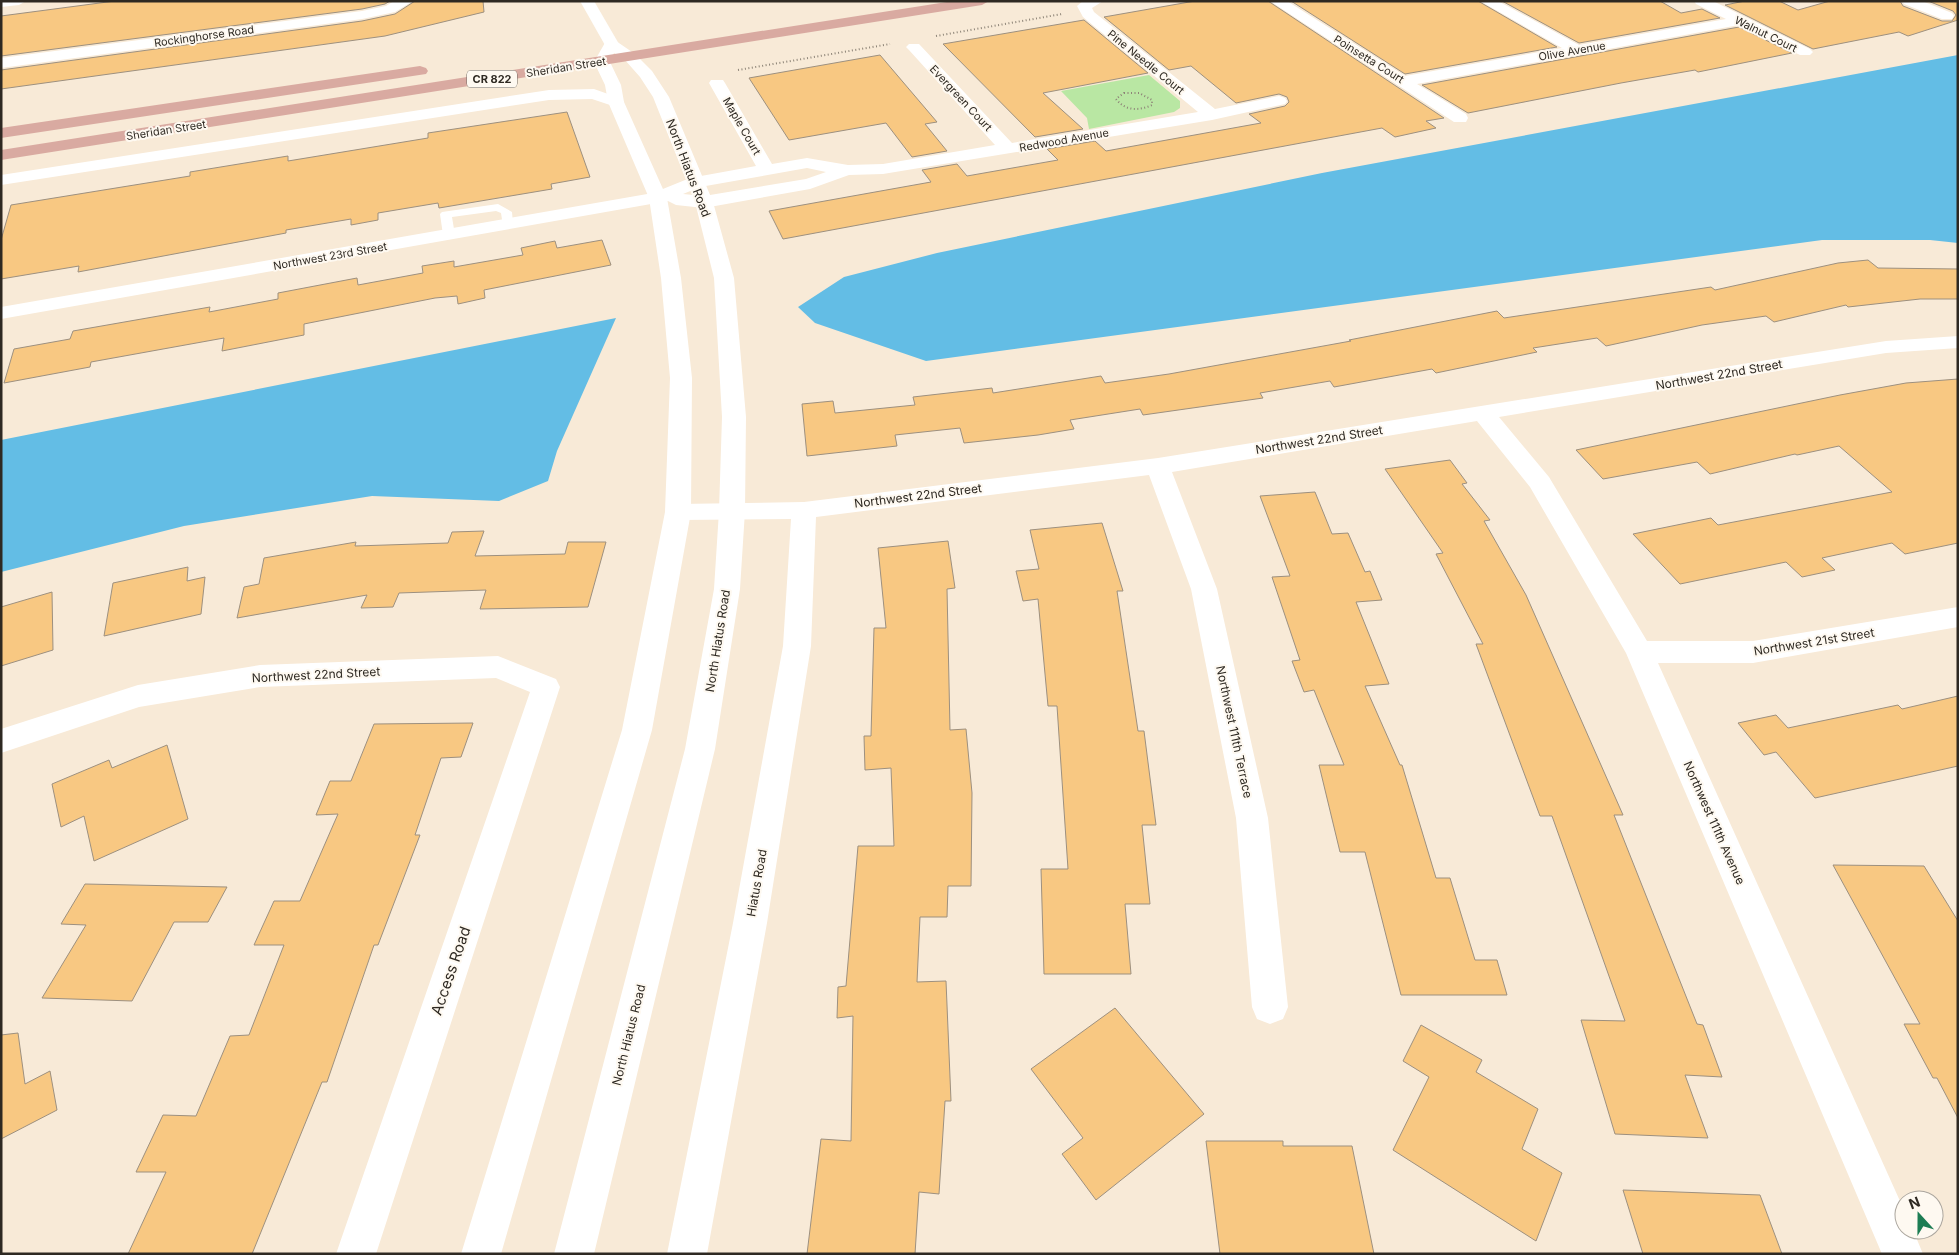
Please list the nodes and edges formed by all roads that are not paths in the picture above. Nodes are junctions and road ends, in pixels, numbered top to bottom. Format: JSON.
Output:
{"nodes":[{"id":1,"x":19,"y":1,"type":"edge"},
{"id":2,"x":406,"y":1,"type":"edge"},
{"id":3,"x":587,"y":1,"type":"edge"},
{"id":4,"x":982,"y":1,"type":"edge"},
{"id":5,"x":1277,"y":1,"type":"edge"},
{"id":6,"x":1488,"y":1,"type":"edge"},
{"id":7,"x":1701,"y":1,"type":"edge"},
{"id":8,"x":1909,"y":1,"type":"edge"},
{"id":9,"x":1,"y":3,"type":"edge"},
{"id":10,"x":1090,"y":3,"type":"edge"},
{"id":11,"x":1947,"y":16,"type":"dead end"},
{"id":12,"x":1739,"y":21,"type":"junction"},
{"id":13,"x":914,"y":47,"type":"dead end"},
{"id":14,"x":566,"y":50,"type":"dead end"},
{"id":15,"x":1577,"y":50,"type":"junction"},
{"id":16,"x":618,"y":51,"type":"junction"},
{"id":17,"x":1805,"y":52,"type":"dead end"},
{"id":18,"x":1,"y":63,"type":"edge"},
{"id":19,"x":438,"y":69,"type":"dead end"},
{"id":20,"x":1405,"y":81,"type":"junction"},
{"id":21,"x":717,"y":83,"type":"dead end"},
{"id":22,"x":1279,"y":101,"type":"dead end"},
{"id":23,"x":616,"y":102,"type":"junction"},
{"id":24,"x":1212,"y":115,"type":"junction"},
{"id":25,"x":1460,"y":118,"type":"dead end"},
{"id":26,"x":1,"y":132,"type":"edge"},
{"id":27,"x":1008,"y":149,"type":"junction"},
{"id":28,"x":1,"y":155,"type":"edge"},
{"id":29,"x":766,"y":169,"type":"junction"},
{"id":30,"x":848,"y":170,"type":"junction"},
{"id":31,"x":1,"y":180,"type":"edge"},
{"id":32,"x":700,"y":192,"type":"junction"},
{"id":33,"x":658,"y":198,"type":"junction"},
{"id":34,"x":1,"y":313,"type":"edge"},
{"id":35,"x":1958,"y":342,"type":"edge"},
{"id":36,"x":1484,"y":414,"type":"junction"},
{"id":37,"x":1158,"y":466,"type":"junction"},
{"id":38,"x":804,"y":510,"type":"junction"},
{"id":39,"x":732,"y":511,"type":"junction"},
{"id":40,"x":678,"y":512,"type":"junction"},
{"id":41,"x":1958,"y":617,"type":"edge"},
{"id":42,"x":1639,"y":652,"type":"junction"},
{"id":43,"x":546,"y":687,"type":"joint"},
{"id":44,"x":1,"y":741,"type":"edge"},
{"id":45,"x":1270,"y":1007,"type":"dead end"},
{"id":46,"x":356,"y":1254,"type":"edge"},
{"id":47,"x":482,"y":1254,"type":"edge"},
{"id":48,"x":574,"y":1254,"type":"edge"},
{"id":49,"x":687,"y":1254,"type":"edge"},
{"id":50,"x":1903,"y":1254,"type":"edge"}],
"edges":[{"from":1,"to":9,"type":"street"},
{"from":2,"to":18,"type":"street","name":"Rockinghorse Road"},
{"from":3,"to":16,"type":"street","name":"North Hiatus Road"},
{"from":4,"to":16,"type":"main road","name":"Sheridan Street","number":"CR 822"},
{"from":5,"to":20,"type":"street","name":"Poinsetta Court"},
{"from":6,"to":15,"type":"street"},
{"from":7,"to":12,"type":"street","name":"Walnut Court"},
{"from":8,"to":11,"type":"street"},
{"from":10,"to":24,"type":"street","name":"Pine Needle Court"},
{"from":12,"to":15,"type":"street","name":"Olive Avenue"},
{"from":12,"to":17,"type":"street","name":"Walnut Court"},
{"from":13,"to":27,"type":"street","name":"Evergreen Court"},
{"from":14,"to":16,"type":"main road","name":"Sheridan Street","number":"CR 822"},
{"from":15,"to":20,"type":"street","name":"Olive Avenue"},
{"from":16,"to":23,"type":"street","name":"North Hiatus Road"},
{"from":16,"to":28,"type":"main road","name":"Sheridan Street","number":"CR 822"},
{"from":16,"to":32,"type":"street","name":"North Hiatus Road"},
{"from":19,"to":26,"type":"main road","name":"Sheridan Street"},
{"from":20,"to":25,"type":"street","name":"Poinsetta Court"},
{"from":21,"to":29,"type":"street","name":"Maple Court"},
{"from":22,"to":24,"type":"street","name":"Redwood Avenue"},
{"from":23,"to":31,"type":"street","name":"Sheridan Street"},
{"from":23,"to":33,"type":"street","name":"North Hiatus Road"},
{"from":24,"to":27,"type":"street","name":"Redwood Avenue"},
{"from":27,"to":30,"type":"street","name":"Redwood Avenue"},
{"from":29,"to":30,"type":"street","name":"Redwood Avenue"},
{"from":29,"to":32,"type":"street","name":"Redwood Avenue"},
{"from":30,"to":32,"type":"street","name":"Redwood Avenue"},
{"from":32,"to":33,"type":"street","name":"Redwood Avenue"},
{"from":32,"to":39,"type":"street","name":"North Hiatus Road"},
{"from":33,"to":34,"type":"street","name":"Northwest 23rd Street"},
{"from":33,"to":40,"type":"street","name":"North Hiatus Road"},
{"from":35,"to":36,"type":"street","name":"Northwest 22nd Street"},
{"from":36,"to":37,"type":"street","name":"Northwest 22nd Street"},
{"from":36,"to":42,"type":"street","name":"Northwest 111th Avenue"},
{"from":37,"to":38,"type":"street","name":"Northwest 22nd Street"},
{"from":37,"to":45,"type":"street","name":"Northwest 111th Terrace"},
{"from":38,"to":39,"type":"street","name":"Northwest 22nd Street"},
{"from":38,"to":49,"type":"street","name":"Hiatus Road"},
{"from":39,"to":40,"type":"street","name":"Northwest 22nd Street"},
{"from":39,"to":48,"type":"street","name":"North Hiatus Road"},
{"from":40,"to":47,"type":"street","name":"North Hiatus Road"},
{"from":41,"to":42,"type":"street","name":"Northwest 21st Street"},
{"from":42,"to":50,"type":"street","name":"Northwest 111th Avenue"},
{"from":43,"to":44,"type":"street","name":"Northwest 22nd Street"},
{"from":43,"to":46,"type":"street","name":"Access Road"}]}
